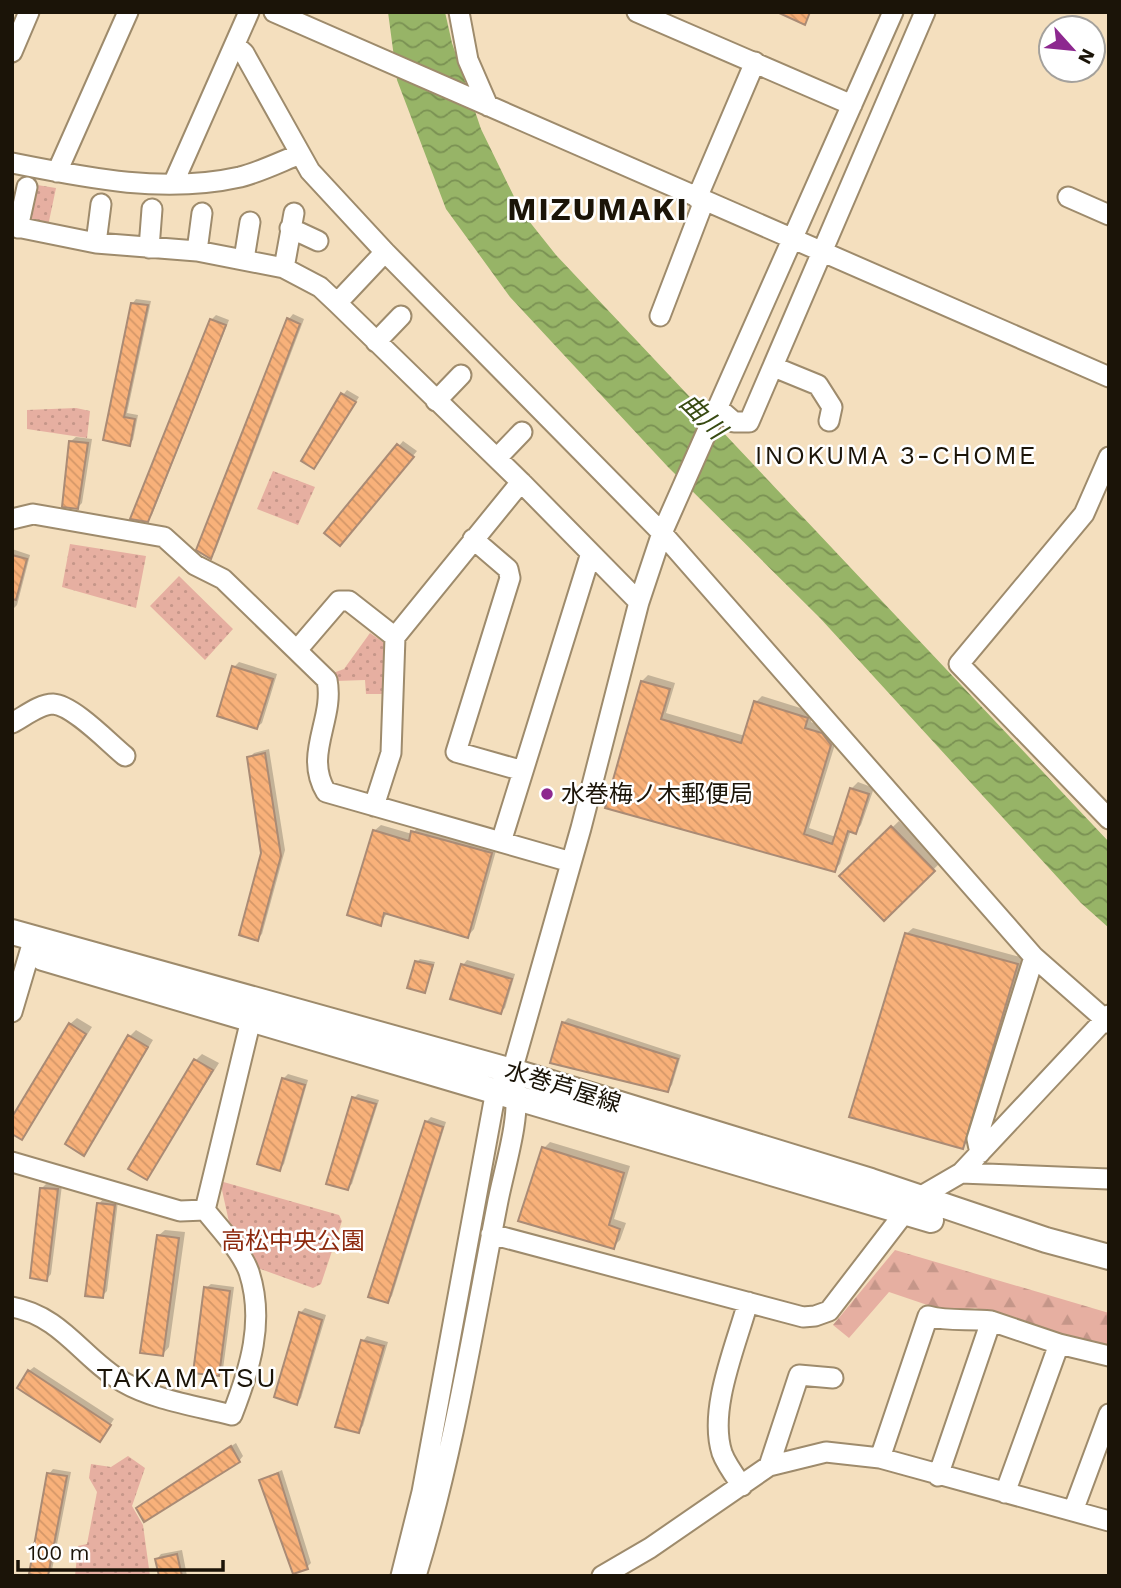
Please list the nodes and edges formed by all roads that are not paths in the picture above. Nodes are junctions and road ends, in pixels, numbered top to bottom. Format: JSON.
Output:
{"nodes":[{"id":1,"x":29,"y":12,"type":"edge"},
{"id":2,"x":128,"y":12,"type":"edge"},
{"id":3,"x":249,"y":12,"type":"edge"},
{"id":4,"x":274,"y":12,"type":"edge"},
{"id":5,"x":459,"y":12,"type":"edge"},
{"id":6,"x":638,"y":12,"type":"edge"},
{"id":7,"x":893,"y":12,"type":"edge"},
{"id":8,"x":925,"y":12,"type":"edge"},
{"id":9,"x":234,"y":46,"type":"junction"},
{"id":10,"x":12,"y":52,"type":"edge"},
{"id":11,"x":755,"y":62,"type":"junction"},
{"id":12,"x":483,"y":104,"type":"junction"},
{"id":13,"x":852,"y":105,"type":"junction"},
{"id":14,"x":300,"y":154,"type":"junction"},
{"id":15,"x":12,"y":163,"type":"edge"},
{"id":16,"x":57,"y":172,"type":"junction"},
{"id":17,"x":173,"y":184,"type":"junction"},
{"id":18,"x":27,"y":187,"type":"dead end"},
{"id":19,"x":1068,"y":197,"type":"dead end"},
{"id":20,"x":701,"y":199,"type":"junction"},
{"id":21,"x":102,"y":204,"type":"dead end"},
{"id":22,"x":152,"y":209,"type":"dead end"},
{"id":23,"x":202,"y":213,"type":"dead end"},
{"id":24,"x":1109,"y":215,"type":"edge"},
{"id":25,"x":250,"y":222,"type":"dead end"},
{"id":26,"x":15,"y":227,"type":"edge"},
{"id":27,"x":792,"y":238,"type":"junction"},
{"id":28,"x":318,"y":240,"type":"dead end"},
{"id":29,"x":96,"y":243,"type":"junction"},
{"id":30,"x":149,"y":248,"type":"junction"},
{"id":31,"x":197,"y":251,"type":"junction"},
{"id":32,"x":384,"y":252,"type":"junction"},
{"id":33,"x":823,"y":252,"type":"junction"},
{"id":34,"x":244,"y":260,"type":"junction"},
{"id":35,"x":284,"y":268,"type":"junction"},
{"id":36,"x":337,"y":303,"type":"junction"},
{"id":37,"x":401,"y":316,"type":"dead end"},
{"id":38,"x":660,"y":316,"type":"dead end"},
{"id":39,"x":376,"y":342,"type":"junction"},
{"id":40,"x":774,"y":367,"type":"junction"},
{"id":41,"x":461,"y":375,"type":"dead end"},
{"id":42,"x":1109,"y":377,"type":"edge"},
{"id":43,"x":436,"y":401,"type":"junction"},
{"id":44,"x":717,"y":412,"type":"junction"},
{"id":45,"x":829,"y":421,"type":"dead end"},
{"id":46,"x":522,"y":432,"type":"dead end"},
{"id":47,"x":1109,"y":457,"type":"edge"},
{"id":48,"x":497,"y":458,"type":"junction"},
{"id":49,"x":522,"y":482,"type":"junction"},
{"id":50,"x":12,"y":519,"type":"edge"},
{"id":51,"x":662,"y":533,"type":"junction"},
{"id":52,"x":473,"y":539,"type":"junction"},
{"id":53,"x":590,"y":556,"type":"junction"},
{"id":54,"x":639,"y":602,"type":"junction"},
{"id":55,"x":395,"y":637,"type":"junction"},
{"id":56,"x":297,"y":650,"type":"junction"},
{"id":57,"x":12,"y":723,"type":"edge"},
{"id":58,"x":125,"y":756,"type":"dead end"},
{"id":59,"x":523,"y":771,"type":"junction"},
{"id":60,"x":374,"y":806,"type":"junction"},
{"id":61,"x":1109,"y":819,"type":"edge"},
{"id":62,"x":501,"y":842,"type":"junction"},
{"id":63,"x":571,"y":862,"type":"junction"},
{"id":64,"x":22,"y":943,"type":"edge"},
{"id":65,"x":1034,"y":957,"type":"junction"},
{"id":66,"x":253,"y":1009,"type":"junction"},
{"id":67,"x":12,"y":1012,"type":"edge"},
{"id":68,"x":1108,"y":1019,"type":"edge"},
{"id":69,"x":512,"y":1071,"type":"junction"},
{"id":70,"x":506,"y":1093,"type":"junction"},
{"id":71,"x":980,"y":1153,"type":"junction"},
{"id":72,"x":12,"y":1161,"type":"edge"},
{"id":73,"x":961,"y":1174,"type":"junction"},
{"id":74,"x":1109,"y":1179,"type":"edge"},
{"id":75,"x":912,"y":1205,"type":"junction"},
{"id":76,"x":205,"y":1210,"type":"junction"},
{"id":77,"x":491,"y":1234,"type":"junction"},
{"id":78,"x":1109,"y":1257,"type":"edge"},
{"id":79,"x":1109,"y":1275,"type":"edge"},
{"id":80,"x":747,"y":1302,"type":"junction"},
{"id":81,"x":12,"y":1307,"type":"edge"},
{"id":82,"x":991,"y":1321,"type":"junction"},
{"id":83,"x":1059,"y":1344,"type":"junction"},
{"id":84,"x":1109,"y":1356,"type":"edge"},
{"id":85,"x":833,"y":1378,"type":"dead end"},
{"id":86,"x":1109,"y":1414,"type":"edge"},
{"id":87,"x":880,"y":1458,"type":"junction"},
{"id":88,"x":769,"y":1466,"type":"junction"},
{"id":89,"x":938,"y":1476,"type":"junction"},
{"id":90,"x":742,"y":1486,"type":"junction"},
{"id":91,"x":1005,"y":1493,"type":"junction"},
{"id":92,"x":1073,"y":1511,"type":"junction"},
{"id":93,"x":1109,"y":1521,"type":"edge"},
{"id":94,"x":401,"y":1576,"type":"edge"},
{"id":95,"x":416,"y":1576,"type":"edge"},
{"id":96,"x":602,"y":1576,"type":"edge"}],
"edges":[{"from":1,"to":10,"type":"street"},
{"from":2,"to":16,"type":"street"},
{"from":3,"to":9,"type":"street"},
{"from":4,"to":12,"type":"street"},
{"from":5,"to":12,"type":"street"},
{"from":6,"to":11,"type":"street"},
{"from":7,"to":13,"type":"street"},
{"from":8,"to":33,"type":"street"},
{"from":9,"to":14,"type":"street"},
{"from":9,"to":17,"type":"street"},
{"from":11,"to":13,"type":"street"},
{"from":11,"to":20,"type":"street"},
{"from":12,"to":20,"type":"street"},
{"from":13,"to":27,"type":"street"},
{"from":14,"to":17,"type":"street"},
{"from":14,"to":32,"type":"street"},
{"from":15,"to":16,"type":"street"},
{"from":16,"to":17,"type":"street"},
{"from":18,"to":26,"type":"street"},
{"from":19,"to":24,"type":"street"},
{"from":20,"to":27,"type":"street"},
{"from":20,"to":38,"type":"street"},
{"from":21,"to":29,"type":"street"},
{"from":22,"to":30,"type":"street"},
{"from":23,"to":31,"type":"street"},
{"from":25,"to":34,"type":"street"},
{"from":26,"to":29,"type":"street"},
{"from":27,"to":33,"type":"street"},
{"from":27,"to":44,"type":"street"},
{"from":28,"to":35,"type":"street"},
{"from":29,"to":30,"type":"street"},
{"from":30,"to":31,"type":"street"},
{"from":31,"to":34,"type":"street"},
{"from":32,"to":36,"type":"street"},
{"from":32,"to":51,"type":"street"},
{"from":33,"to":40,"type":"street"},
{"from":33,"to":42,"type":"street"},
{"from":34,"to":35,"type":"street"},
{"from":35,"to":36,"type":"street"},
{"from":36,"to":39,"type":"street"},
{"from":37,"to":39,"type":"street"},
{"from":39,"to":43,"type":"street"},
{"from":40,"to":44,"type":"street"},
{"from":40,"to":45,"type":"street"},
{"from":41,"to":43,"type":"street"},
{"from":43,"to":48,"type":"street"},
{"from":44,"to":51,"type":"street"},
{"from":46,"to":48,"type":"street"},
{"from":47,"to":61,"type":"street"},
{"from":48,"to":49,"type":"street"},
{"from":49,"to":52,"type":"street"},
{"from":49,"to":53,"type":"street"},
{"from":50,"to":56,"type":"street"},
{"from":51,"to":54,"type":"street"},
{"from":51,"to":65,"type":"street"},
{"from":52,"to":55,"type":"street"},
{"from":52,"to":59,"type":"street"},
{"from":53,"to":54,"type":"street"},
{"from":53,"to":59,"type":"street"},
{"from":54,"to":63,"type":"street"},
{"from":55,"to":56,"type":"street"},
{"from":55,"to":60,"type":"street"},
{"from":56,"to":60,"type":"street"},
{"from":57,"to":58,"type":"street"},
{"from":59,"to":62,"type":"street"},
{"from":60,"to":62,"type":"street"},
{"from":62,"to":63,"type":"street"},
{"from":63,"to":69,"type":"street"},
{"from":64,"to":66,"type":"main road","name":"水巻芦屋線"},
{"from":64,"to":67,"type":"street"},
{"from":65,"to":68,"type":"street"},
{"from":65,"to":71,"type":"street"},
{"from":66,"to":69,"type":"main road","name":"水巻芦屋線"},
{"from":66,"to":70,"type":"main road","name":"水巻芦屋線"},
{"from":66,"to":76,"type":"street"},
{"from":68,"to":71,"type":"street"},
{"from":69,"to":70,"type":"street"},
{"from":69,"to":75,"type":"main road","name":"水巻芦屋線"},
{"from":70,"to":75,"type":"main road","name":"水巻芦屋線"},
{"from":70,"to":77,"type":"street"},
{"from":70,"to":94,"type":"street"},
{"from":71,"to":73,"type":"street"},
{"from":72,"to":76,"type":"street"},
{"from":73,"to":74,"type":"street"},
{"from":73,"to":75,"type":"street"},
{"from":75,"to":78,"type":"main road","name":"水巻芦屋線"},
{"from":75,"to":79,"type":"main road","name":"水巻芦屋線"},
{"from":75,"to":80,"type":"street"},
{"from":76,"to":81,"type":"street"},
{"from":77,"to":80,"type":"street"},
{"from":77,"to":95,"type":"street"},
{"from":80,"to":90,"type":"street"},
{"from":82,"to":83,"type":"street"},
{"from":82,"to":87,"type":"street"},
{"from":82,"to":89,"type":"street"},
{"from":83,"to":84,"type":"street"},
{"from":83,"to":91,"type":"street"},
{"from":85,"to":88,"type":"street"},
{"from":86,"to":92,"type":"street"},
{"from":87,"to":88,"type":"street"},
{"from":87,"to":89,"type":"street"},
{"from":88,"to":90,"type":"street"},
{"from":89,"to":91,"type":"street"},
{"from":90,"to":96,"type":"street"},
{"from":91,"to":92,"type":"street"},
{"from":92,"to":93,"type":"street"}]}
